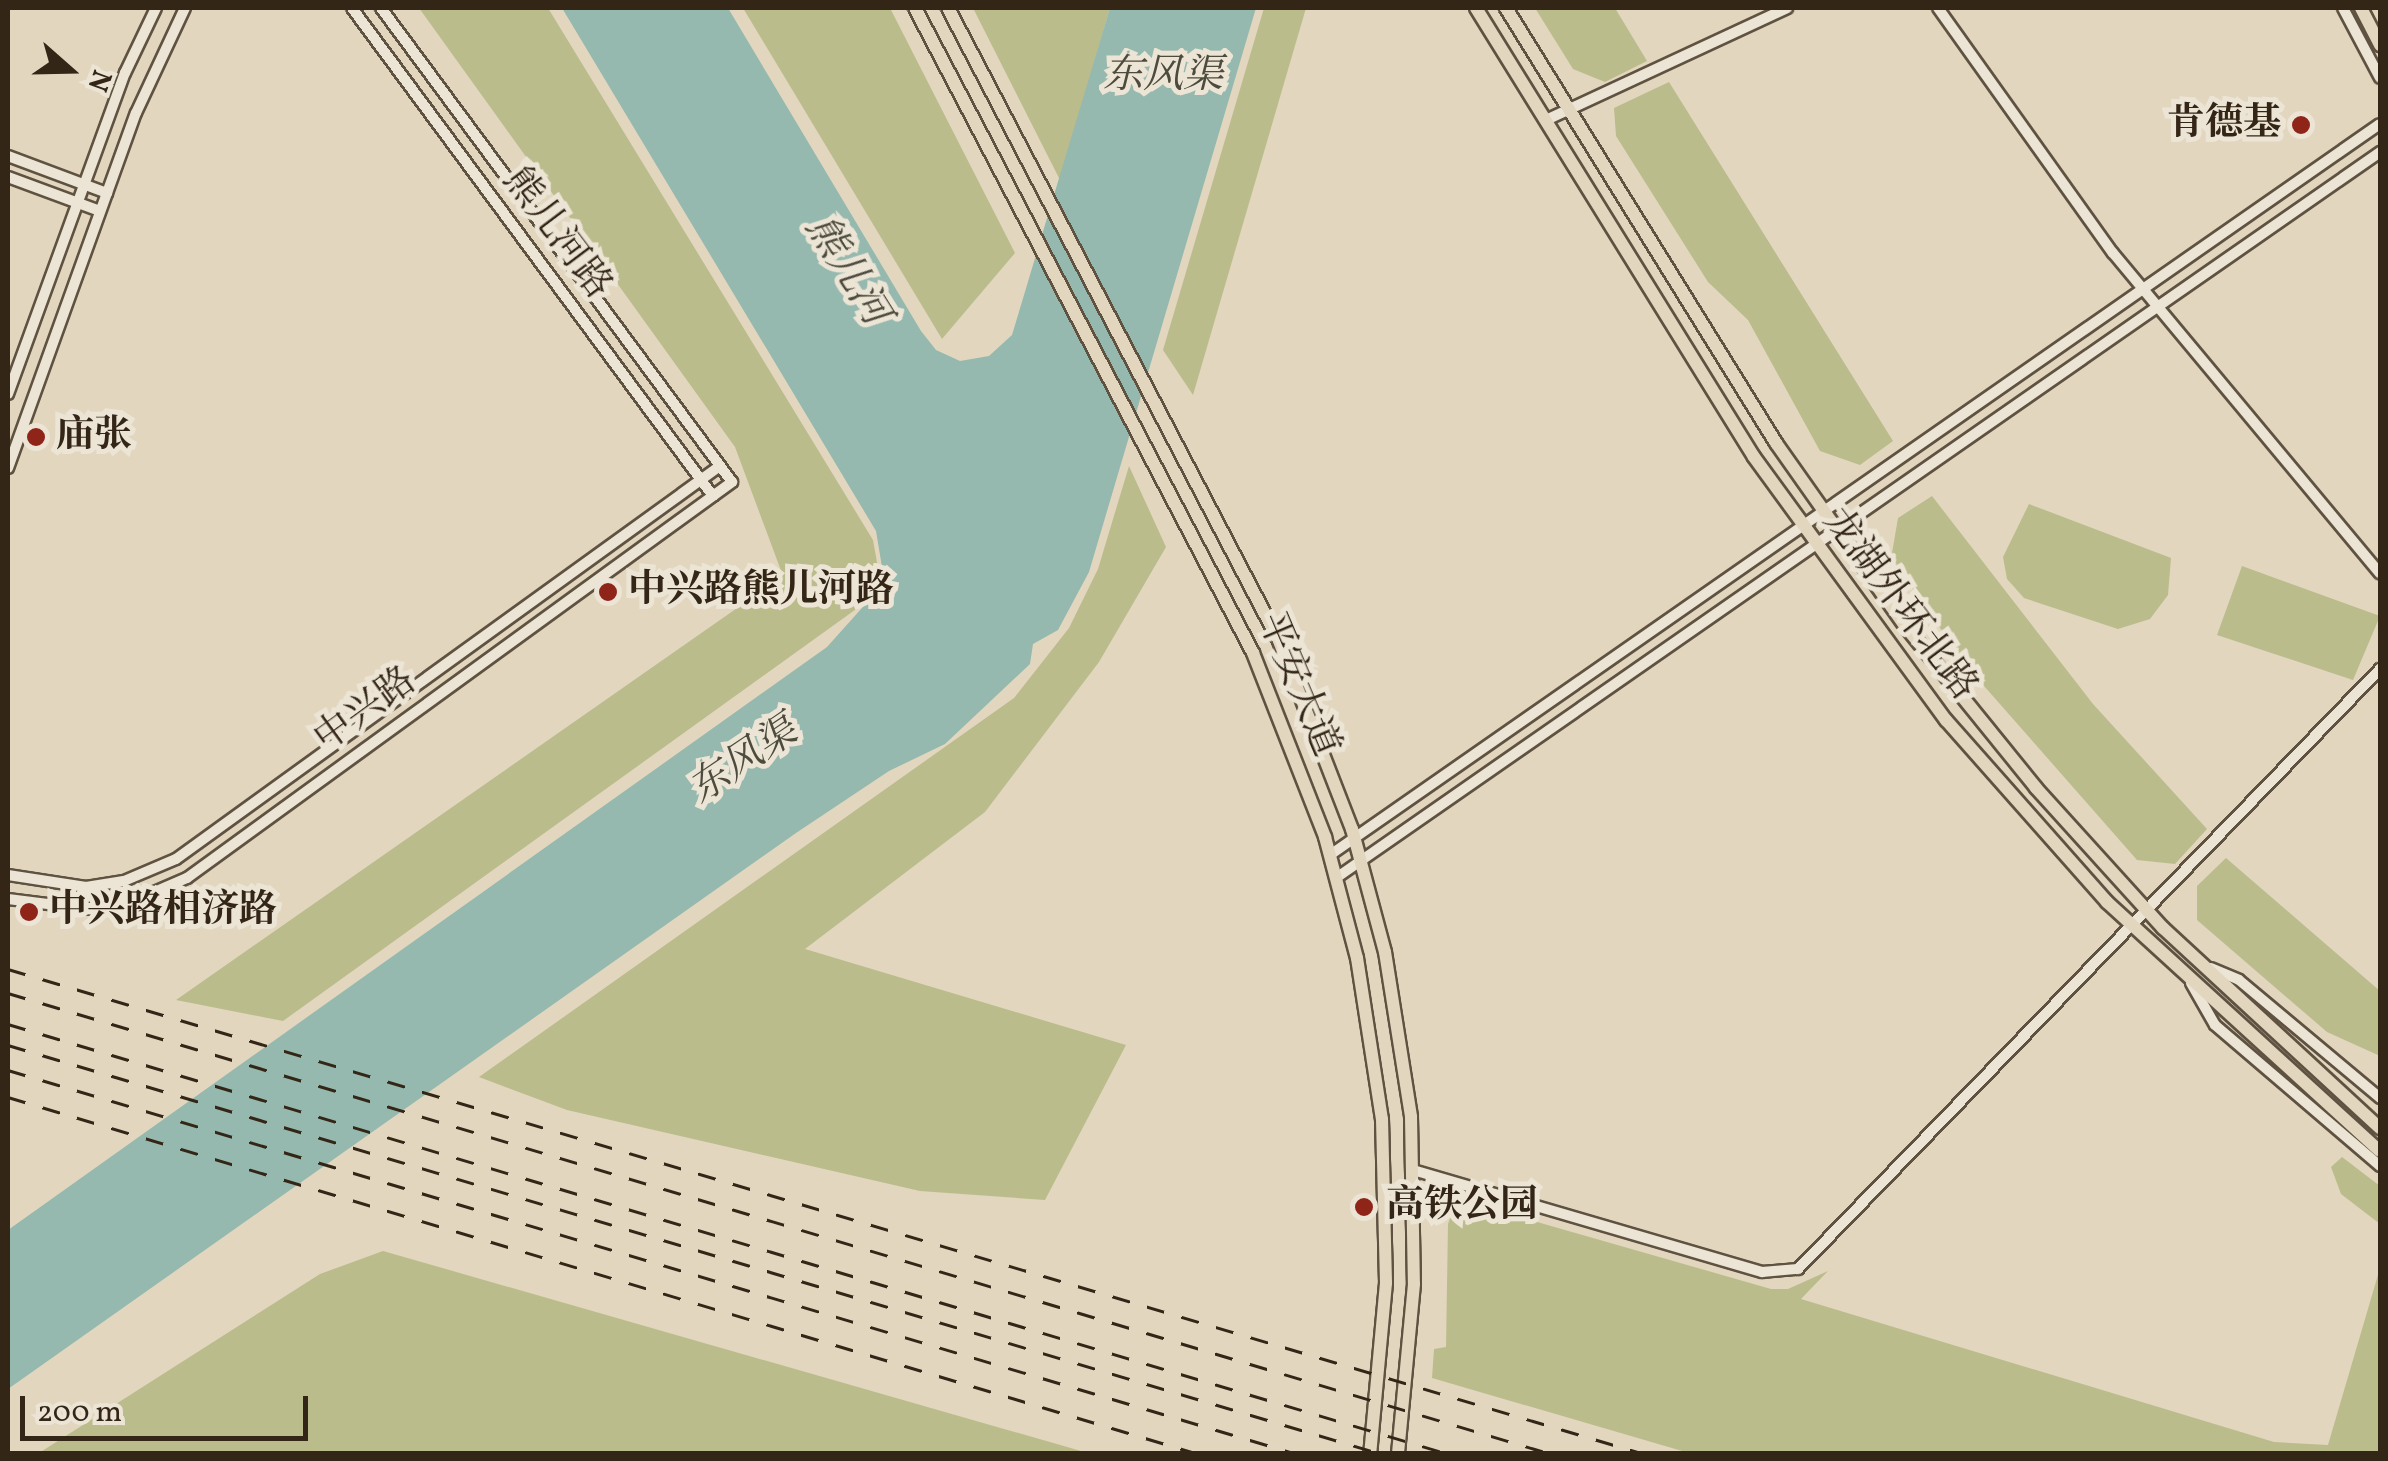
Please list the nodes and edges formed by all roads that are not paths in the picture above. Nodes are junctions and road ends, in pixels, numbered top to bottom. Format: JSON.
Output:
{"nodes":[{"id":1,"x":156,"y":8,"type":"edge"},
{"id":2,"x":185,"y":8,"type":"edge"},
{"id":3,"x":352,"y":8,"type":"edge"},
{"id":4,"x":381,"y":8,"type":"edge"},
{"id":5,"x":915,"y":8,"type":"edge"},
{"id":6,"x":948,"y":8,"type":"edge"},
{"id":7,"x":1476,"y":8,"type":"edge"},
{"id":8,"x":1506,"y":8,"type":"edge"},
{"id":9,"x":1787,"y":8,"type":"edge"},
{"id":10,"x":1938,"y":8,"type":"edge"},
{"id":11,"x":2343,"y":8,"type":"edge"},
{"id":12,"x":2361,"y":8,"type":"edge"},
{"id":13,"x":2380,"y":45,"type":"edge"},
{"id":14,"x":2380,"y":78,"type":"edge"},
{"id":15,"x":1569,"y":109,"type":"junction"},
{"id":16,"x":1546,"y":120,"type":"junction"},
{"id":17,"x":2380,"y":124,"type":"edge"},
{"id":18,"x":2380,"y":152,"type":"edge"},
{"id":19,"x":8,"y":156,"type":"edge"},
{"id":20,"x":8,"y":177,"type":"edge"},
{"id":21,"x":84,"y":184,"type":"junction"},
{"id":22,"x":107,"y":192,"type":"junction"},
{"id":23,"x":77,"y":203,"type":"junction"},
{"id":24,"x":100,"y":211,"type":"junction"},
{"id":25,"x":2144,"y":290,"type":"junction"},
{"id":26,"x":2158,"y":307,"type":"junction"},
{"id":27,"x":8,"y":394,"type":"edge"},
{"id":28,"x":720,"y":466,"type":"junction"},
{"id":29,"x":8,"y":468,"type":"edge"},
{"id":30,"x":701,"y":479,"type":"junction"},
{"id":31,"x":732,"y":482,"type":"joint"},
{"id":32,"x":713,"y":496,"type":"junction"},
{"id":33,"x":1823,"y":513,"type":"junction"},
{"id":34,"x":1802,"y":527,"type":"junction"},
{"id":35,"x":1836,"y":532,"type":"junction"},
{"id":36,"x":1815,"y":546,"type":"junction"},
{"id":37,"x":2380,"y":573,"type":"edge"},
{"id":38,"x":2380,"y":668,"type":"edge"},
{"id":39,"x":1355,"y":840,"type":"junction"},
{"id":40,"x":1330,"y":856,"type":"junction"},
{"id":41,"x":1361,"y":862,"type":"junction"},
{"id":42,"x":8,"y":875,"type":"edge"},
{"id":43,"x":1336,"y":878,"type":"junction"},
{"id":44,"x":8,"y":898,"type":"edge"},
{"id":45,"x":2148,"y":911,"type":"junction"},
{"id":46,"x":2134,"y":926,"type":"junction"},
{"id":47,"x":2201,"y":964,"type":"junction"},
{"id":48,"x":2185,"y":974,"type":"junction"},
{"id":49,"x":2380,"y":1098,"type":"edge"},
{"id":50,"x":2380,"y":1128,"type":"edge"},
{"id":51,"x":2380,"y":1151,"type":"edge"},
{"id":52,"x":2380,"y":1166,"type":"edge"},
{"id":53,"x":1413,"y":1170,"type":"junction"},
{"id":54,"x":1370,"y":1454,"type":"edge"},
{"id":55,"x":1398,"y":1454,"type":"edge"}],
"edges":[{"from":1,"to":21,"type":"street"},
{"from":2,"to":22,"type":"street"},
{"from":3,"to":30,"type":"street","name":"熊儿河路"},
{"from":4,"to":28,"type":"street","name":"熊儿河路"},
{"from":5,"to":40,"type":"main road","name":"平安大道"},
{"from":6,"to":39,"type":"main road","name":"平安大道"},
{"from":7,"to":16,"type":"main road","name":"龙湖外环北路"},
{"from":8,"to":15,"type":"main road","name":"龙湖外环北路"},
{"from":9,"to":15,"type":"street"},
{"from":10,"to":25,"type":"street"},
{"from":11,"to":14,"type":"street"},
{"from":12,"to":13,"type":"main road"},
{"from":15,"to":16,"type":"street"},
{"from":15,"to":33,"type":"main road","name":"龙湖外环北路"},
{"from":16,"to":34,"type":"main road","name":"龙湖外环北路"},
{"from":17,"to":25,"type":"street"},
{"from":18,"to":26,"type":"street"},
{"from":19,"to":21,"type":"street"},
{"from":20,"to":23,"type":"street"},
{"from":21,"to":22,"type":"street"},
{"from":21,"to":23,"type":"street"},
{"from":22,"to":24,"type":"street"},
{"from":23,"to":24,"type":"street"},
{"from":23,"to":27,"type":"street"},
{"from":24,"to":29,"type":"street"},
{"from":25,"to":26,"type":"street"},
{"from":25,"to":33,"type":"street"},
{"from":26,"to":35,"type":"street"},
{"from":26,"to":37,"type":"street"},
{"from":28,"to":30,"type":"street","name":"中兴路"},
{"from":28,"to":31,"type":"street","name":"熊儿河路"},
{"from":30,"to":32,"type":"street","name":"熊儿河路"},
{"from":30,"to":42,"type":"street","name":"中兴路"},
{"from":31,"to":32,"type":"street","name":"中兴路"},
{"from":32,"to":44,"type":"street","name":"中兴路"},
{"from":33,"to":34,"type":"street"},
{"from":33,"to":35,"type":"main road","name":"龙湖外环北路"},
{"from":34,"to":36,"type":"main road","name":"龙湖外环北路"},
{"from":34,"to":39,"type":"street"},
{"from":35,"to":36,"type":"street"},
{"from":35,"to":45,"type":"main road","name":"龙湖外环北路"},
{"from":36,"to":41,"type":"street"},
{"from":36,"to":46,"type":"main road","name":"龙湖外环北路"},
{"from":38,"to":45,"type":"street"},
{"from":39,"to":40,"type":"street"},
{"from":39,"to":41,"type":"main road","name":"平安大道"},
{"from":40,"to":43,"type":"main road","name":"平安大道"},
{"from":41,"to":43,"type":"street"},
{"from":41,"to":53,"type":"main road","name":"平安大道"},
{"from":43,"to":54,"type":"main road","name":"平安大道"},
{"from":45,"to":46,"type":"street"},
{"from":45,"to":47,"type":"main road","name":"龙湖外环北路"},
{"from":46,"to":48,"type":"main road","name":"龙湖外环北路"},
{"from":46,"to":53,"type":"street"},
{"from":47,"to":49,"type":"street"},
{"from":47,"to":50,"type":"main road","name":"龙湖外环北路"},
{"from":48,"to":51,"type":"main road","name":"龙湖外环北路"},
{"from":48,"to":52,"type":"street"},
{"from":53,"to":55,"type":"main road","name":"平安大道"}]}
